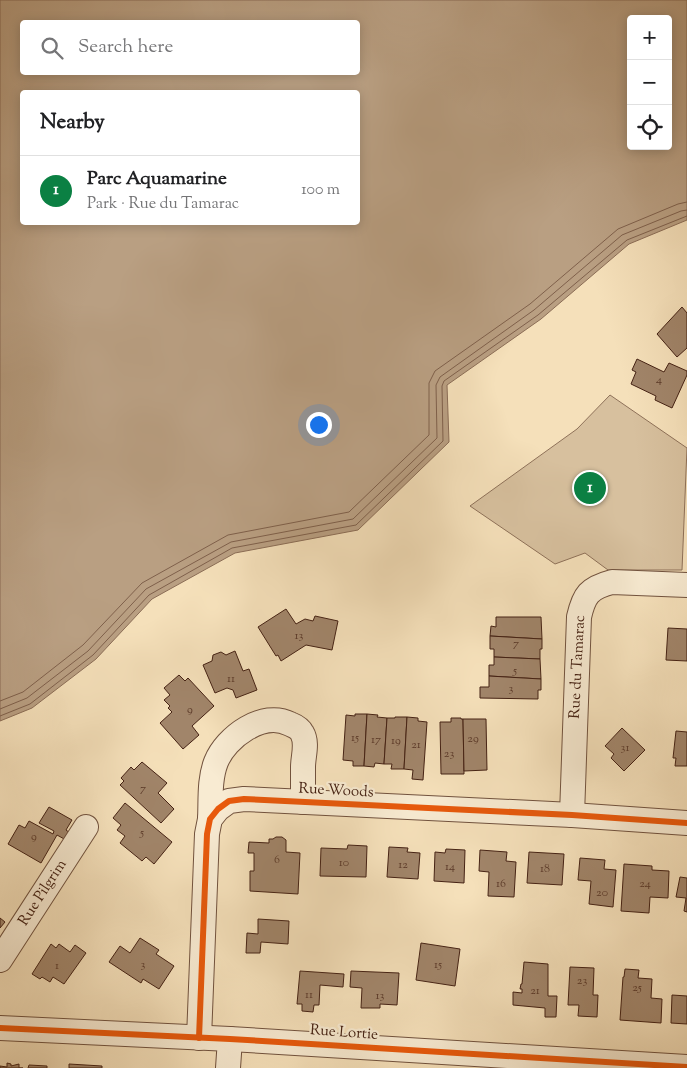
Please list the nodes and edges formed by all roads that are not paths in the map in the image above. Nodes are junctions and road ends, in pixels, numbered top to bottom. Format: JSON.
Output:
{"nodes":[{"id":1,"x":687,"y":585,"type":"edge"},
{"id":2,"x":303,"y":802,"type":"junction"},
{"id":3,"x":572,"y":815,"type":"junction"},
{"id":4,"x":210,"y":820,"type":"junction"},
{"id":5,"x":687,"y":823,"type":"edge"},
{"id":6,"x":86,"y":827,"type":"dead end"},
{"id":7,"x":0,"y":960,"type":"edge"},
{"id":8,"x":0,"y":1028,"type":"edge"},
{"id":9,"x":199,"y":1038,"type":"junction"},
{"id":10,"x":230,"y":1039,"type":"junction"},
{"id":11,"x":687,"y":1067,"type":"edge"},
{"id":12,"x":228,"y":1068,"type":"edge"}],
"edges":[{"from":1,"to":3,"type":"street","name":"Rue du Tamarac"},
{"from":2,"to":3,"type":"street","name":"Rue Woods"},
{"from":2,"to":4,"type":"street","name":"Rue Woods"},
{"from":2,"to":4,"type":"street","name":"Rue Woods"},
{"from":3,"to":5,"type":"street","name":"Rue Woods"},
{"from":4,"to":9,"type":"street","name":"Rue Woods"},
{"from":6,"to":7,"type":"street","name":"Rue Pilgrim"},
{"from":8,"to":9,"type":"street","name":"Rue Lortie"},
{"from":9,"to":10,"type":"street","name":"Rue Lortie"},
{"from":10,"to":11,"type":"street","name":"Rue Lortie"},
{"from":10,"to":12,"type":"street"}]}
